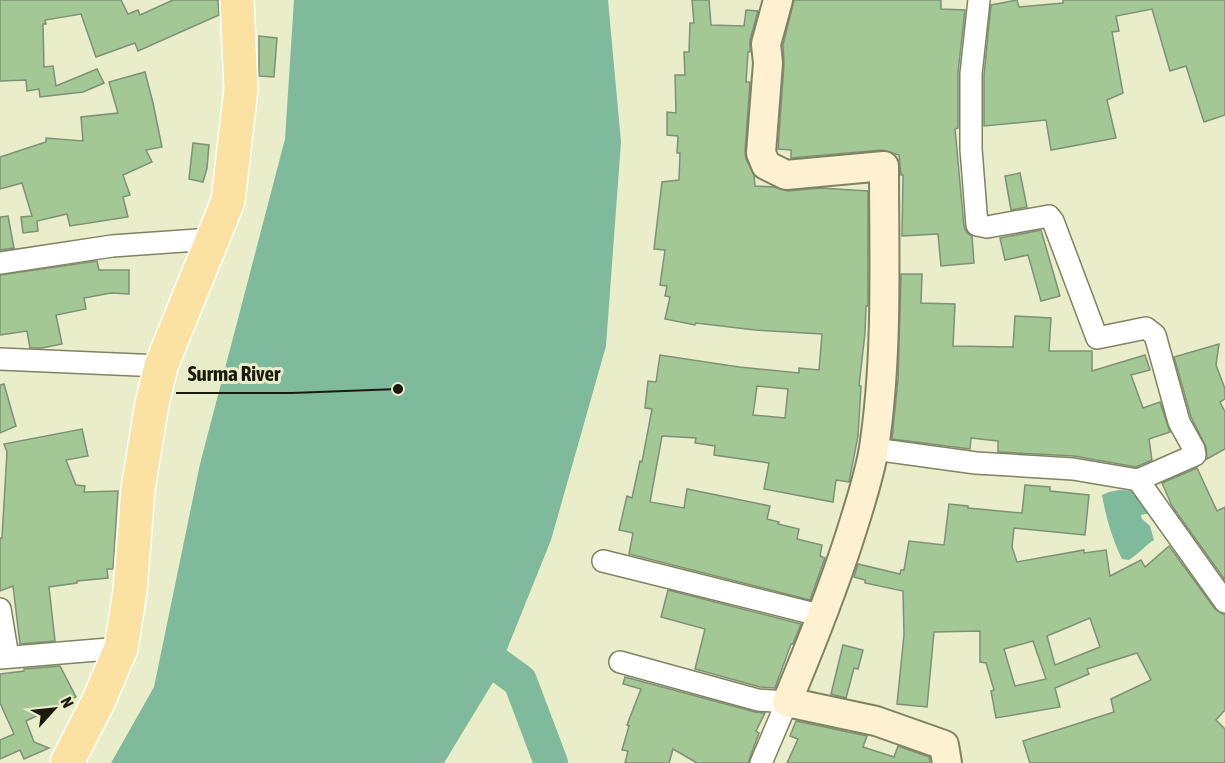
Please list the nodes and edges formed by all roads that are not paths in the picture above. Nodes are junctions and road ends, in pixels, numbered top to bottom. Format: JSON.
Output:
{"nodes":[{"id":1,"x":237,"y":0,"type":"edge"},
{"id":2,"x":778,"y":0,"type":"edge"},
{"id":3,"x":979,"y":0,"type":"edge"},
{"id":4,"x":212,"y":239,"type":"junction"},
{"id":5,"x":0,"y":263,"type":"edge"},
{"id":6,"x":0,"y":359,"type":"edge"},
{"id":7,"x":161,"y":366,"type":"junction"},
{"id":8,"x":874,"y":449,"type":"junction"},
{"id":9,"x":1138,"y":480,"type":"junction"},
{"id":10,"x":603,"y":561,"type":"dead end"},
{"id":11,"x":1225,"y":602,"type":"edge"},
{"id":12,"x":0,"y":609,"type":"edge"},
{"id":13,"x":823,"y":616,"type":"junction"},
{"id":14,"x":121,"y":648,"type":"junction"},
{"id":15,"x":4,"y":657,"type":"edge"},
{"id":16,"x":620,"y":662,"type":"dead end"},
{"id":17,"x":787,"y":702,"type":"junction"},
{"id":18,"x":67,"y":763,"type":"edge"},
{"id":19,"x":761,"y":763,"type":"edge"},
{"id":20,"x":947,"y":763,"type":"edge"}],
"edges":[{"from":1,"to":4,"type":"main road"},
{"from":2,"to":8,"type":"street"},
{"from":3,"to":9,"type":"street"},
{"from":4,"to":5,"type":"street"},
{"from":4,"to":7,"type":"main road"},
{"from":6,"to":7,"type":"street"},
{"from":7,"to":14,"type":"main road"},
{"from":8,"to":9,"type":"street"},
{"from":8,"to":13,"type":"street"},
{"from":9,"to":11,"type":"street"},
{"from":10,"to":13,"type":"street"},
{"from":12,"to":15,"type":"street"},
{"from":13,"to":17,"type":"street"},
{"from":14,"to":15,"type":"street"},
{"from":14,"to":18,"type":"main road"},
{"from":16,"to":17,"type":"street"},
{"from":17,"to":19,"type":"street"},
{"from":17,"to":20,"type":"street"}]}
